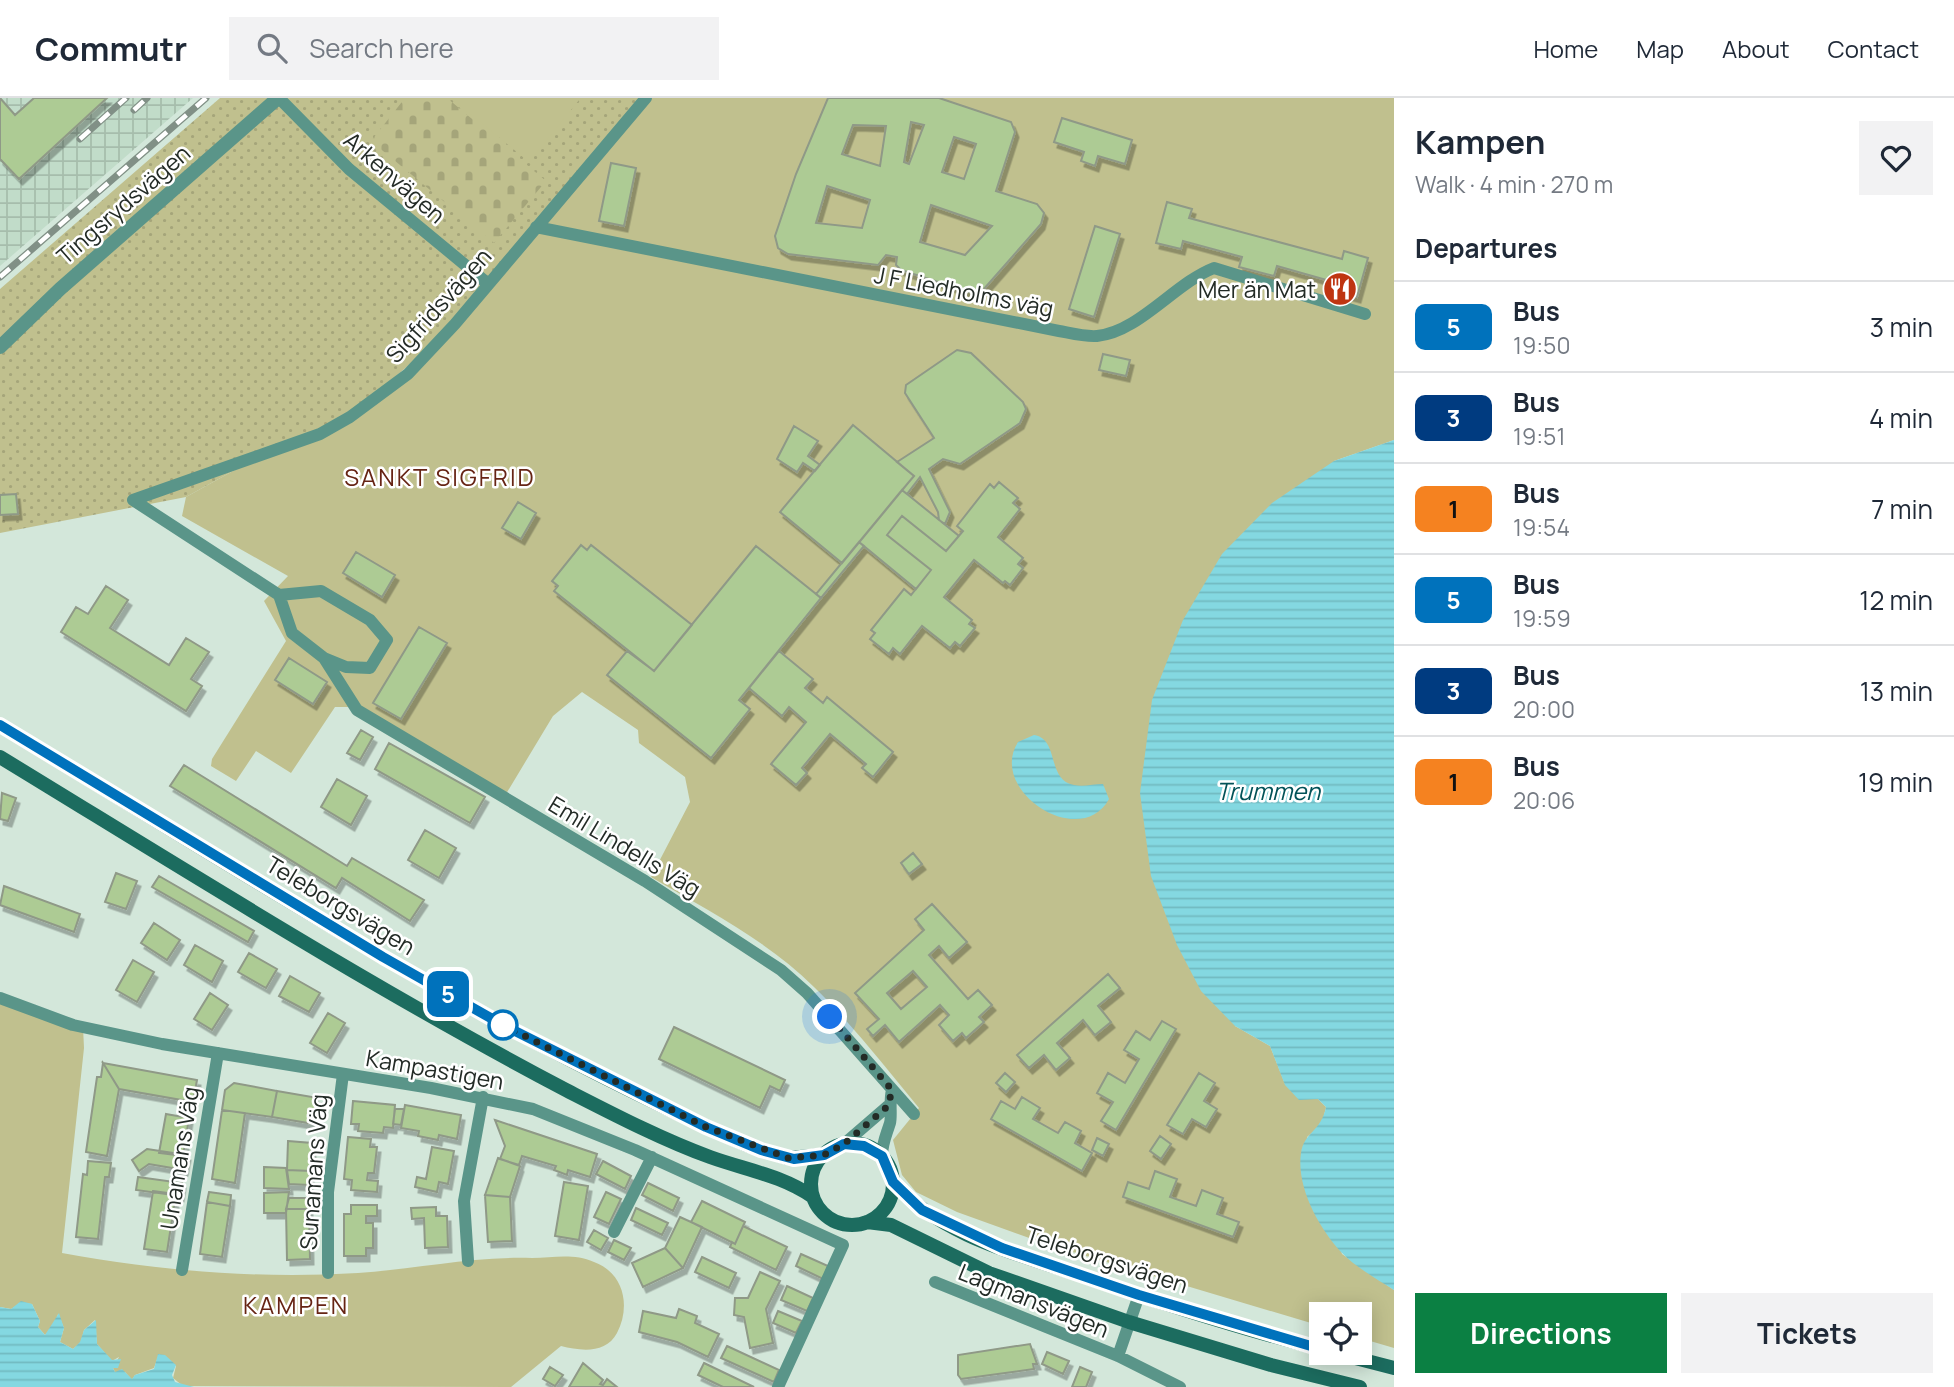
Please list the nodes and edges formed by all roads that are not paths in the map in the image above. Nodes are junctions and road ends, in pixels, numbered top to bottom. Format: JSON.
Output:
{"nodes":[{"id":1,"x":279,"y":98,"type":"edge"},
{"id":2,"x":646,"y":98,"type":"edge"},
{"id":3,"x":536,"y":226,"type":"junction"},
{"id":4,"x":487,"y":284,"type":"junction"},
{"id":5,"x":1365,"y":314,"type":"dead end"},
{"id":6,"x":0,"y":347,"type":"edge"},
{"id":7,"x":279,"y":595,"type":"junction"},
{"id":8,"x":324,"y":658,"type":"junction"},
{"id":9,"x":0,"y":725,"type":"edge"},
{"id":10,"x":0,"y":757,"type":"edge"},
{"id":11,"x":0,"y":998,"type":"edge"},
{"id":12,"x":218,"y":1052,"type":"junction"},
{"id":13,"x":343,"y":1074,"type":"junction"},
{"id":14,"x":892,"y":1090,"type":"junction"},
{"id":15,"x":483,"y":1097,"type":"junction"},
{"id":16,"x":888,"y":1106,"type":"junction"},
{"id":17,"x":914,"y":1114,"type":"dead end"},
{"id":18,"x":844,"y":1144,"type":"junction"},
{"id":19,"x":824,"y":1155,"type":"junction"},
{"id":20,"x":882,"y":1156,"type":"junction"},
{"id":21,"x":652,"y":1157,"type":"junction"},
{"id":22,"x":893,"y":1182,"type":"junction"},
{"id":23,"x":813,"y":1197,"type":"junction"},
{"id":24,"x":867,"y":1222,"type":"junction"},
{"id":25,"x":614,"y":1232,"type":"dead end"},
{"id":26,"x":468,"y":1261,"type":"dead end"},
{"id":27,"x":182,"y":1270,"type":"dead end"},
{"id":28,"x":328,"y":1273,"type":"dead end"},
{"id":29,"x":935,"y":1282,"type":"dead end"},
{"id":30,"x":1139,"y":1295,"type":"junction"},
{"id":31,"x":1129,"y":1322,"type":"junction"},
{"id":32,"x":1309,"y":1345,"type":"edge"},
{"id":33,"x":1118,"y":1356,"type":"junction"},
{"id":34,"x":1372,"y":1362,"type":"edge"},
{"id":35,"x":1394,"y":1368,"type":"edge"},
{"id":36,"x":778,"y":1387,"type":"edge"},
{"id":37,"x":1180,"y":1387,"type":"edge"},
{"id":38,"x":1360,"y":1387,"type":"edge"}],
"edges":[{"from":1,"to":4,"type":"street","name":"Arkenvägen"},
{"from":1,"to":6,"type":"street","name":"Tingsrydsvägen"},
{"from":2,"to":3,"type":"street","name":"Sigfridsvägen"},
{"from":3,"to":4,"type":"street","name":"Sigfridsvägen"},
{"from":3,"to":5,"type":"street","name":"J F Liedholms väg"},
{"from":4,"to":7,"type":"street","name":"Sigfridsvägen"},
{"from":7,"to":8,"type":"street","name":"Emil Lindells Väg"},
{"from":7,"to":8,"type":"street","name":"Emil Lindells Väg"},
{"from":8,"to":14,"type":"street","name":"Emil Lindells Väg"},
{"from":9,"to":19,"type":"main road","name":"Teleborgsvägen"},
{"from":10,"to":23,"type":"main road"},
{"from":11,"to":12,"type":"street","name":"Kampastigen"},
{"from":12,"to":13,"type":"street","name":"Kampastigen"},
{"from":12,"to":27,"type":"street","name":"Unamans Väg"},
{"from":13,"to":15,"type":"street","name":"Kampastigen"},
{"from":13,"to":28,"type":"street","name":"Sunamans Väg"},
{"from":14,"to":16,"type":"street"},
{"from":14,"to":17,"type":"street","name":"Emil Lindells Väg"},
{"from":15,"to":21,"type":"street","name":"Kampastigen"},
{"from":15,"to":26,"type":"street"},
{"from":16,"to":18,"type":"street"},
{"from":16,"to":20,"type":"street"},
{"from":18,"to":19,"type":"main road"},
{"from":18,"to":20,"type":"main road"},
{"from":19,"to":23,"type":"main road"},
{"from":20,"to":22,"type":"main road"},
{"from":21,"to":25,"type":"street"},
{"from":21,"to":36,"type":"street","name":"Kampastigen"},
{"from":22,"to":24,"type":"main road"},
{"from":22,"to":30,"type":"main road","name":"Teleborgsvägen"},
{"from":23,"to":24,"type":"main road"},
{"from":24,"to":31,"type":"main road"},
{"from":29,"to":33,"type":"street","name":"Lagmansvägen"},
{"from":30,"to":31,"type":"street","name":"Lagmansvägen"},
{"from":30,"to":32,"type":"main road","name":"Teleborgsvägen"},
{"from":31,"to":33,"type":"street","name":"Lagmansvägen"},
{"from":31,"to":38,"type":"main road"},
{"from":33,"to":37,"type":"street","name":"Lagmansvägen"},
{"from":34,"to":35,"type":"main road"}]}
